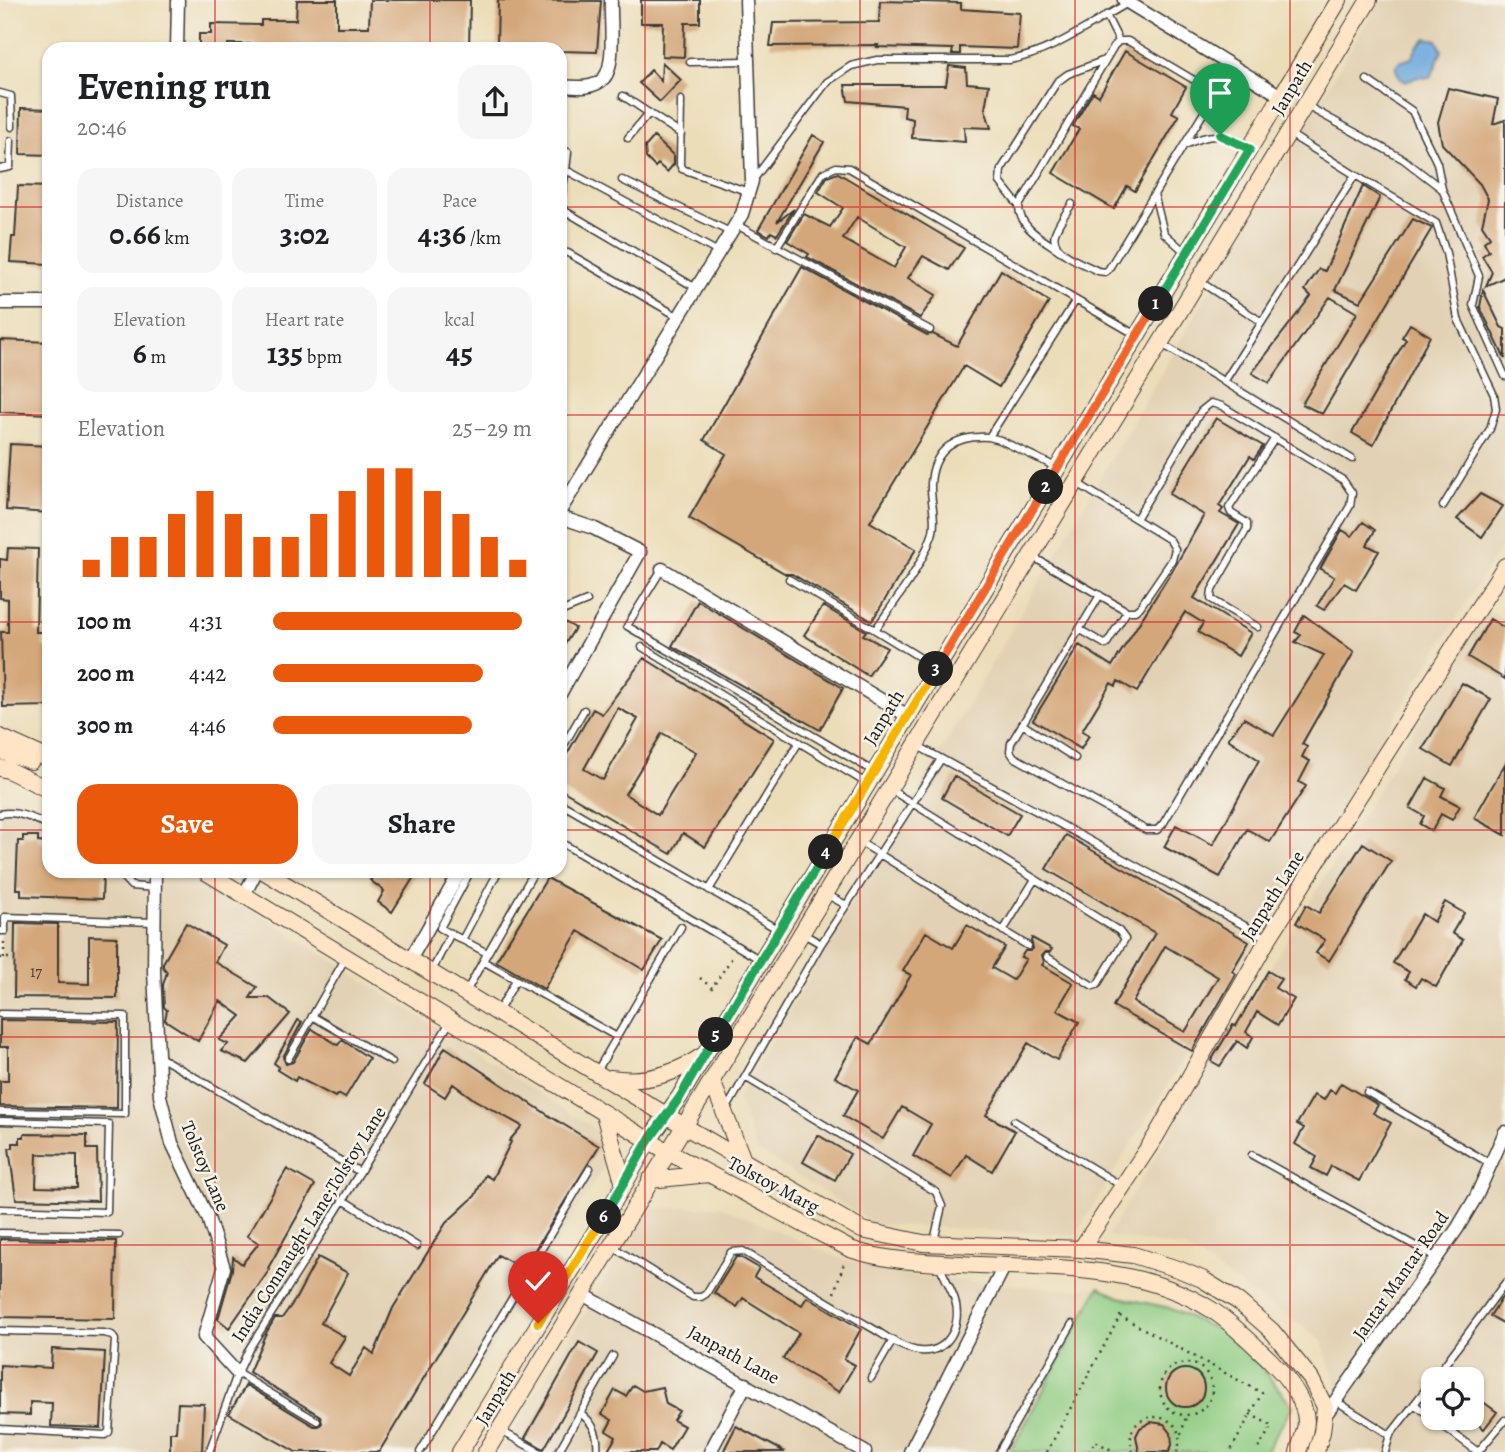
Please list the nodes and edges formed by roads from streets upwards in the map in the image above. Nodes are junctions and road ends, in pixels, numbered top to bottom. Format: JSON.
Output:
{"nodes":[{"id":1,"x":178,"y":0,"type":"edge"},
{"id":2,"x":611,"y":0,"type":"edge"},
{"id":3,"x":746,"y":0,"type":"edge"},
{"id":4,"x":1339,"y":0,"type":"edge"},
{"id":5,"x":1369,"y":0,"type":"edge"},
{"id":6,"x":1126,"y":1,"type":"edge"},
{"id":7,"x":177,"y":42,"type":"edge"},
{"id":8,"x":567,"y":87,"type":"edge"},
{"id":9,"x":1281,"y":96,"type":"junction"},
{"id":10,"x":0,"y":303,"type":"edge"},
{"id":11,"x":42,"y":303,"type":"edge"},
{"id":12,"x":567,"y":498,"type":"edge"},
{"id":13,"x":567,"y":512,"type":"edge"},
{"id":14,"x":1505,"y":566,"type":"edge"},
{"id":15,"x":663,"y":569,"type":"road end"},
{"id":16,"x":567,"y":682,"type":"edge"},
{"id":17,"x":908,"y":716,"type":"junction"},
{"id":18,"x":0,"y":737,"type":"edge"},
{"id":19,"x":0,"y":751,"type":"edge"},
{"id":20,"x":42,"y":756,"type":"edge"},
{"id":21,"x":42,"y":766,"type":"edge"},
{"id":22,"x":0,"y":768,"type":"edge"},
{"id":23,"x":42,"y":787,"type":"edge"},
{"id":24,"x":155,"y":878,"type":"edge"},
{"id":25,"x":215,"y":878,"type":"edge"},
{"id":26,"x":253,"y":878,"type":"edge"},
{"id":27,"x":275,"y":878,"type":"edge"},
{"id":28,"x":457,"y":878,"type":"edge"},
{"id":29,"x":244,"y":895,"type":"junction"},
{"id":30,"x":411,"y":958,"type":"junction"},
{"id":31,"x":704,"y":1055,"type":"junction"},
{"id":32,"x":600,"y":1075,"type":"junction"},
{"id":33,"x":712,"y":1081,"type":"junction"},
{"id":34,"x":604,"y":1114,"type":"junction"},
{"id":35,"x":668,"y":1115,"type":"junction"},
{"id":36,"x":684,"y":1126,"type":"junction"},
{"id":37,"x":1505,"y":1132,"type":"edge"},
{"id":38,"x":649,"y":1140,"type":"junction"},
{"id":39,"x":1503,"y":1147,"type":"edge"},
{"id":40,"x":668,"y":1152,"type":"junction"},
{"id":41,"x":743,"y":1160,"type":"junction"},
{"id":42,"x":709,"y":1174,"type":"junction"},
{"id":43,"x":650,"y":1180,"type":"junction"},
{"id":44,"x":624,"y":1185,"type":"junction"},
{"id":45,"x":1081,"y":1249,"type":"junction"},
{"id":46,"x":1004,"y":1267,"type":"junction"},
{"id":47,"x":582,"y":1294,"type":"junction"},
{"id":48,"x":237,"y":1373,"type":"road end"},
{"id":49,"x":746,"y":1384,"type":"junction"},
{"id":50,"x":1324,"y":1417,"type":"junction"},
{"id":51,"x":1306,"y":1420,"type":"junction"},
{"id":52,"x":460,"y":1452,"type":"edge"},
{"id":53,"x":486,"y":1452,"type":"edge"},
{"id":54,"x":710,"y":1452,"type":"edge"},
{"id":55,"x":865,"y":1452,"type":"edge"},
{"id":56,"x":910,"y":1452,"type":"edge"},
{"id":57,"x":1298,"y":1452,"type":"edge"},
{"id":58,"x":1316,"y":1452,"type":"edge"}],
"edges":[{"from":1,"to":7,"type":"street"},
{"from":2,"to":8,"type":"street"},
{"from":3,"to":12,"type":"street"},
{"from":4,"to":9,"type":"main road","name":"Janpath"},
{"from":5,"to":33,"type":"main road","name":"Janpath"},
{"from":6,"to":9,"type":"street"},
{"from":9,"to":17,"type":"main road","name":"Janpath"},
{"from":10,"to":11,"type":"street"},
{"from":13,"to":16,"type":"street"},
{"from":14,"to":45,"type":"main road","name":"Janpath Lane"},
{"from":15,"to":17,"type":"street"},
{"from":17,"to":31,"type":"main road","name":"Janpath"},
{"from":18,"to":20,"type":"main road"},
{"from":19,"to":21,"type":"main road"},
{"from":22,"to":23,"type":"main road"},
{"from":24,"to":48,"type":"street","name":"Tolstoy Lane"},
{"from":25,"to":29,"type":"main road","name":"Tolstoy Marg"},
{"from":26,"to":29,"type":"street"},
{"from":27,"to":30,"type":"main road","name":"Tolstoy Marg"},
{"from":28,"to":30,"type":"street"},
{"from":29,"to":34,"type":"main road","name":"Tolstoy Marg"},
{"from":30,"to":32,"type":"main road","name":"Tolstoy Marg"},
{"from":31,"to":32,"type":"main road"},
{"from":31,"to":35,"type":"main road","name":"Janpath"},
{"from":32,"to":35,"type":"main road","name":"Tolstoy Marg"},
{"from":33,"to":36,"type":"main road","name":"Janpath"},
{"from":33,"to":41,"type":"main road"},
{"from":34,"to":38,"type":"main road","name":"Tolstoy Marg"},
{"from":34,"to":44,"type":"main road"},
{"from":35,"to":36,"type":"main road","name":"Tolstoy Marg"},
{"from":35,"to":38,"type":"main road","name":"Janpath"},
{"from":36,"to":40,"type":"main road","name":"Janpath"},
{"from":36,"to":41,"type":"main road","name":"Tolstoy Marg"},
{"from":37,"to":39,"type":"street","name":"Jantar Mantar Road"},
{"from":38,"to":40,"type":"main road","name":"Tolstoy Marg"},
{"from":38,"to":44,"type":"main road","name":"Janpath"},
{"from":39,"to":50,"type":"street","name":"Jantar Mantar Road"},
{"from":40,"to":42,"type":"main road","name":"Tolstoy Marg"},
{"from":40,"to":43,"type":"main road","name":"Janpath"},
{"from":41,"to":45,"type":"main road","name":"Tolstoy Marg"},
{"from":42,"to":43,"type":"main road"},
{"from":42,"to":46,"type":"main road","name":"Tolstoy Marg"},
{"from":43,"to":47,"type":"main road","name":"Janpath"},
{"from":44,"to":52,"type":"main road","name":"Janpath"},
{"from":45,"to":50,"type":"main road","name":"Tolstoy Marg"},
{"from":46,"to":51,"type":"main road","name":"Tolstoy Marg"},
{"from":46,"to":56,"type":"street"},
{"from":47,"to":49,"type":"street","name":"Janpath Lane"},
{"from":47,"to":53,"type":"main road","name":"Janpath"},
{"from":49,"to":54,"type":"street"},
{"from":49,"to":55,"type":"street","name":"Janpath Lane"},
{"from":50,"to":51,"type":"street"},
{"from":50,"to":58,"type":"main road"},
{"from":51,"to":57,"type":"main road"}]}
